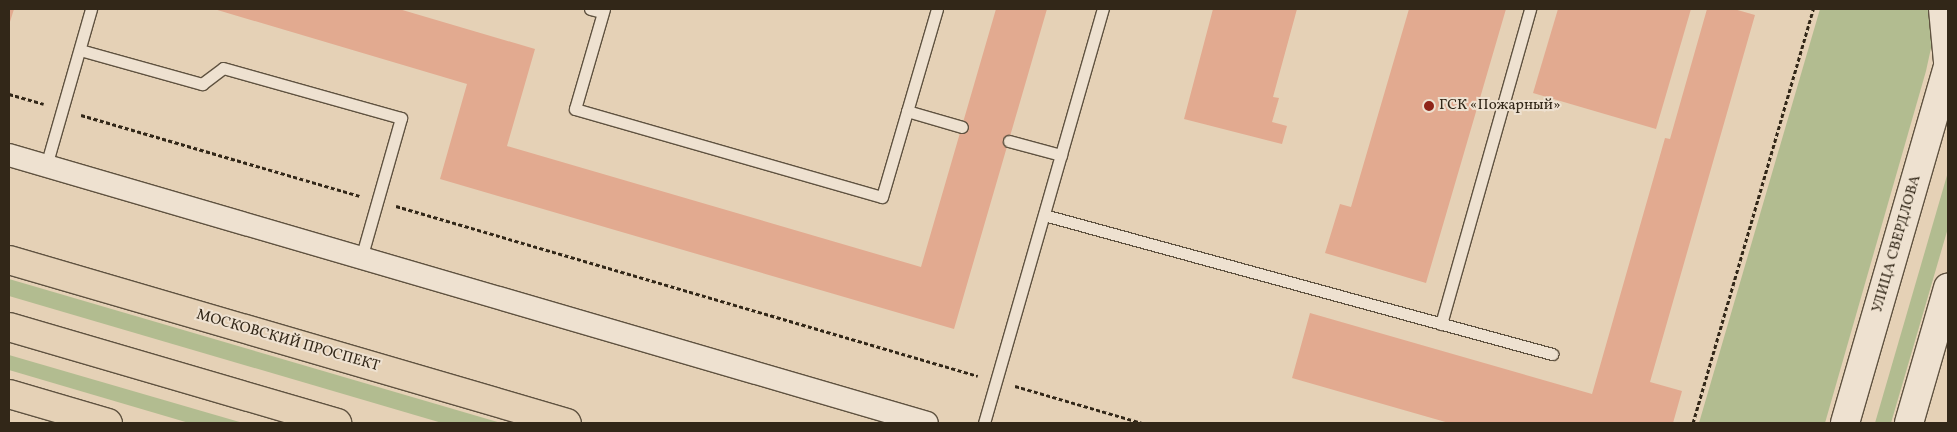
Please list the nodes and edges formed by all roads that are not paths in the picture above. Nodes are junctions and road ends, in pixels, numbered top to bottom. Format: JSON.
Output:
{"nodes":[{"id":1,"x":91,"y":9,"type":"edge"},
{"id":2,"x":590,"y":9,"type":"edge"},
{"id":3,"x":937,"y":9,"type":"edge"},
{"id":4,"x":1103,"y":9,"type":"edge"},
{"id":5,"x":1530,"y":9,"type":"edge"},
{"id":6,"x":1940,"y":9,"type":"edge"},
{"id":7,"x":603,"y":11,"type":"edge"},
{"id":8,"x":80,"y":50,"type":"junction"},
{"id":9,"x":1947,"y":69,"type":"edge"},
{"id":10,"x":907,"y":111,"type":"junction"},
{"id":11,"x":962,"y":127,"type":"dead end"},
{"id":12,"x":1009,"y":141,"type":"dead end"},
{"id":13,"x":9,"y":155,"type":"edge"},
{"id":14,"x":1061,"y":156,"type":"junction"},
{"id":15,"x":46,"y":166,"type":"junction"},
{"id":16,"x":1044,"y":215,"type":"junction"},
{"id":17,"x":361,"y":258,"type":"junction"},
{"id":18,"x":9,"y":260,"type":"edge"},
{"id":19,"x":1948,"y":288,"type":"edge"},
{"id":20,"x":1441,"y":324,"type":"junction"},
{"id":21,"x":9,"y":328,"type":"edge"},
{"id":22,"x":1552,"y":354,"type":"dead end"},
{"id":23,"x":9,"y":394,"type":"edge"},
{"id":24,"x":64,"y":417,"type":"edge"},
{"id":25,"x":108,"y":423,"type":"edge"},
{"id":26,"x":337,"y":423,"type":"edge"},
{"id":27,"x":567,"y":423,"type":"edge"},
{"id":28,"x":927,"y":423,"type":"edge"},
{"id":29,"x":984,"y":423,"type":"edge"},
{"id":30,"x":1846,"y":423,"type":"edge"},
{"id":31,"x":1908,"y":423,"type":"edge"}],
"edges":[{"from":1,"to":8,"type":"lane"},
{"from":2,"to":7,"type":"lane"},
{"from":3,"to":10,"type":"lane"},
{"from":4,"to":14,"type":"lane"},
{"from":5,"to":20,"type":"lane"},
{"from":6,"to":9,"type":"street"},
{"from":7,"to":10,"type":"lane"},
{"from":8,"to":15,"type":"lane"},
{"from":8,"to":17,"type":"lane"},
{"from":9,"to":30,"type":"main road","name":"УЛИЦА СВЕРДЛОВА"},
{"from":10,"to":11,"type":"lane"},
{"from":12,"to":14,"type":"lane"},
{"from":13,"to":15,"type":"street"},
{"from":14,"to":16,"type":"lane"},
{"from":15,"to":17,"type":"street"},
{"from":16,"to":20,"type":"lane"},
{"from":16,"to":29,"type":"lane"},
{"from":17,"to":28,"type":"street"},
{"from":18,"to":27,"type":"main road","name":"МОСКОВСКИЙ ПРОСПЕКТ"},
{"from":19,"to":31,"type":"main road"},
{"from":20,"to":22,"type":"lane"},
{"from":21,"to":26,"type":"main road"},
{"from":23,"to":24,"type":"main road"},
{"from":24,"to":25,"type":"main road"}]}
